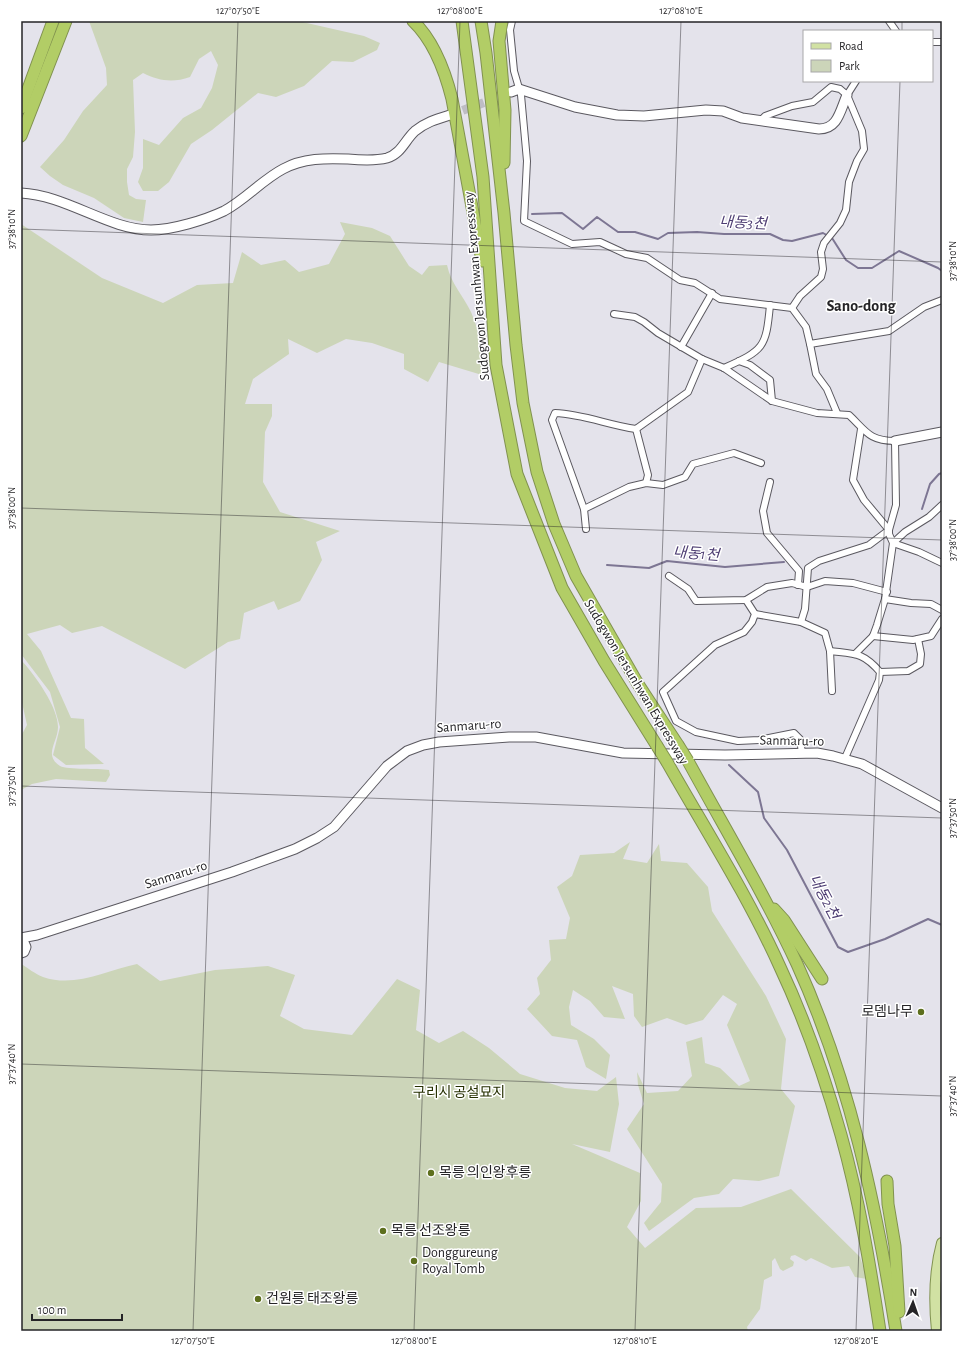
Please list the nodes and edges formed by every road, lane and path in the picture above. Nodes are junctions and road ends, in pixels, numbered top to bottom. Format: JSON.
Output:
{"nodes":[{"id":1,"x":53,"y":21,"type":"edge"},
{"id":2,"x":66,"y":21,"type":"edge"},
{"id":3,"x":413,"y":21,"type":"edge"},
{"id":4,"x":462,"y":21,"type":"edge"},
{"id":5,"x":481,"y":21,"type":"edge"},
{"id":6,"x":502,"y":21,"type":"edge"},
{"id":7,"x":512,"y":21,"type":"edge"},
{"id":8,"x":889,"y":21,"type":"edge"},
{"id":9,"x":895,"y":30,"type":"edge"},
{"id":10,"x":855,"y":82,"type":"edge"},
{"id":11,"x":515,"y":91,"type":"junction"},
{"id":12,"x":846,"y":95,"type":"junction"},
{"id":13,"x":21,"y":108,"type":"edge"},
{"id":14,"x":450,"y":115,"type":"tunnel mouth"},
{"id":15,"x":760,"y":121,"type":"junction"},
{"id":16,"x":21,"y":136,"type":"edge"},
{"id":17,"x":21,"y":192,"type":"edge"},
{"id":18,"x":504,"y":213,"type":"junction"},
{"id":19,"x":712,"y":293,"type":"junction"},
{"id":20,"x":942,"y":300,"type":"edge"},
{"id":21,"x":490,"y":305,"type":"junction"},
{"id":22,"x":770,"y":305,"type":"junction"},
{"id":23,"x":792,"y":308,"type":"junction"},
{"id":24,"x":614,"y":314,"type":"dead end"},
{"id":25,"x":810,"y":344,"type":"junction"},
{"id":26,"x":681,"y":347,"type":"junction"},
{"id":27,"x":702,"y":359,"type":"junction"},
{"id":28,"x":740,"y":361,"type":"junction"},
{"id":29,"x":724,"y":368,"type":"junction"},
{"id":30,"x":772,"y":401,"type":"junction"},
{"id":31,"x":837,"y":413,"type":"junction"},
{"id":32,"x":636,"y":428,"type":"junction"},
{"id":33,"x":862,"y":429,"type":"junction"},
{"id":34,"x":942,"y":432,"type":"edge"},
{"id":35,"x":895,"y":441,"type":"junction"},
{"id":36,"x":761,"y":463,"type":"dead end"},
{"id":37,"x":646,"y":482,"type":"junction"},
{"id":38,"x":770,"y":482,"type":"dead end"},
{"id":39,"x":942,"y":504,"type":"edge"},
{"id":40,"x":584,"y":509,"type":"junction"},
{"id":41,"x":586,"y":529,"type":"dead end"},
{"id":42,"x":889,"y":530,"type":"junction"},
{"id":43,"x":893,"y":543,"type":"junction"},
{"id":44,"x":942,"y":563,"type":"edge"},
{"id":45,"x":669,"y":576,"type":"dead end"},
{"id":46,"x":798,"y":585,"type":"junction"},
{"id":47,"x":807,"y":587,"type":"junction"},
{"id":48,"x":887,"y":592,"type":"junction"},
{"id":49,"x":885,"y":599,"type":"junction"},
{"id":50,"x":746,"y":600,"type":"junction"},
{"id":51,"x":942,"y":610,"type":"edge"},
{"id":52,"x":754,"y":614,"type":"junction"},
{"id":53,"x":942,"y":619,"type":"edge"},
{"id":54,"x":801,"y":622,"type":"junction"},
{"id":55,"x":873,"y":636,"type":"junction"},
{"id":56,"x":918,"y":639,"type":"junction"},
{"id":57,"x":830,"y":651,"type":"junction"},
{"id":58,"x":854,"y":654,"type":"junction"},
{"id":59,"x":880,"y":672,"type":"junction"},
{"id":60,"x":832,"y":691,"type":"dead end"},
{"id":61,"x":802,"y":753,"type":"junction"},
{"id":62,"x":845,"y":758,"type":"junction"},
{"id":63,"x":942,"y":808,"type":"edge"},
{"id":64,"x":762,"y":894,"type":"junction"},
{"id":65,"x":22,"y":940,"type":"edge"},
{"id":66,"x":21,"y":953,"type":"edge"},
{"id":67,"x":822,"y":979,"type":"dead end"},
{"id":68,"x":887,"y":1181,"type":"dead end"},
{"id":69,"x":942,"y":1243,"type":"edge"},
{"id":70,"x":880,"y":1331,"type":"edge"},
{"id":71,"x":897,"y":1331,"type":"edge"},
{"id":72,"x":937,"y":1331,"type":"edge"}],
"edges":[{"from":1,"to":13,"type":"highway"},
{"from":2,"to":16,"type":"highway"},
{"from":3,"to":21,"type":"highway"},
{"from":4,"to":21,"type":"highway","name":"Sudogwon Je1sunhwan Expressway"},
{"from":5,"to":18,"type":"highway","name":"Sudogwon Je1sunhwan Expressway"},
{"from":6,"to":18,"type":"highway"},
{"from":7,"to":11,"type":"street"},
{"from":8,"to":9,"type":"street"},
{"from":10,"to":12,"type":"street"},
{"from":11,"to":15,"type":"street"},
{"from":11,"to":19,"type":"street"},
{"from":12,"to":15,"type":"street"},
{"from":12,"to":15,"type":"street"},
{"from":12,"to":23,"type":"street"},
{"from":14,"to":17,"type":"street"},
{"from":18,"to":64,"type":"highway","name":"Sudogwon Je1sunhwan Expressway","bridge":true},
{"from":19,"to":22,"type":"street"},
{"from":19,"to":26,"type":"street"},
{"from":20,"to":25,"type":"street"},
{"from":21,"to":70,"type":"highway","name":"Sudogwon Je1sunhwan Expressway","bridge":true},
{"from":22,"to":23,"type":"street"},
{"from":22,"to":28,"type":"street"},
{"from":23,"to":25,"type":"street"},
{"from":24,"to":26,"type":"street"},
{"from":25,"to":31,"type":"street"},
{"from":26,"to":27,"type":"street"},
{"from":27,"to":29,"type":"street"},
{"from":27,"to":32,"type":"street"},
{"from":28,"to":29,"type":"street"},
{"from":28,"to":30,"type":"street"},
{"from":29,"to":30,"type":"street"},
{"from":30,"to":31,"type":"street"},
{"from":31,"to":33,"type":"street"},
{"from":32,"to":37,"type":"street"},
{"from":32,"to":40,"type":"street"},
{"from":33,"to":35,"type":"street"},
{"from":33,"to":42,"type":"street"},
{"from":34,"to":35,"type":"street"},
{"from":35,"to":42,"type":"street"},
{"from":36,"to":37,"type":"street"},
{"from":37,"to":40,"type":"street"},
{"from":38,"to":46,"type":"street"},
{"from":39,"to":43,"type":"street"},
{"from":40,"to":41,"type":"street"},
{"from":42,"to":43,"type":"street"},
{"from":42,"to":47,"type":"street"},
{"from":43,"to":44,"type":"street"},
{"from":43,"to":48,"type":"street"},
{"from":45,"to":50,"type":"street"},
{"from":46,"to":47,"type":"street"},
{"from":46,"to":50,"type":"street"},
{"from":47,"to":48,"type":"street"},
{"from":47,"to":54,"type":"street"},
{"from":48,"to":49,"type":"street"},
{"from":49,"to":51,"type":"street"},
{"from":49,"to":55,"type":"street"},
{"from":50,"to":52,"type":"street"},
{"from":52,"to":54,"type":"street"},
{"from":52,"to":61,"type":"street"},
{"from":53,"to":56,"type":"street"},
{"from":54,"to":57,"type":"street"},
{"from":55,"to":56,"type":"street"},
{"from":55,"to":58,"type":"street"},
{"from":56,"to":59,"type":"street"},
{"from":57,"to":58,"type":"street"},
{"from":57,"to":60,"type":"street"},
{"from":58,"to":59,"type":"street"},
{"from":59,"to":62,"type":"street"},
{"from":61,"to":62,"type":"street","name":"Sanmaru-ro"},
{"from":61,"to":65,"type":"street","name":"Sanmaru-ro"},
{"from":62,"to":63,"type":"street","name":"Sanmaru-ro"},
{"from":64,"to":67,"type":"highway"},
{"from":64,"to":71,"type":"highway","name":"Sudogwon Je1sunhwan Expressway"},
{"from":65,"to":66,"type":"street"},
{"from":68,"to":71,"type":"highway"},
{"from":69,"to":72,"type":"main road"}]}
